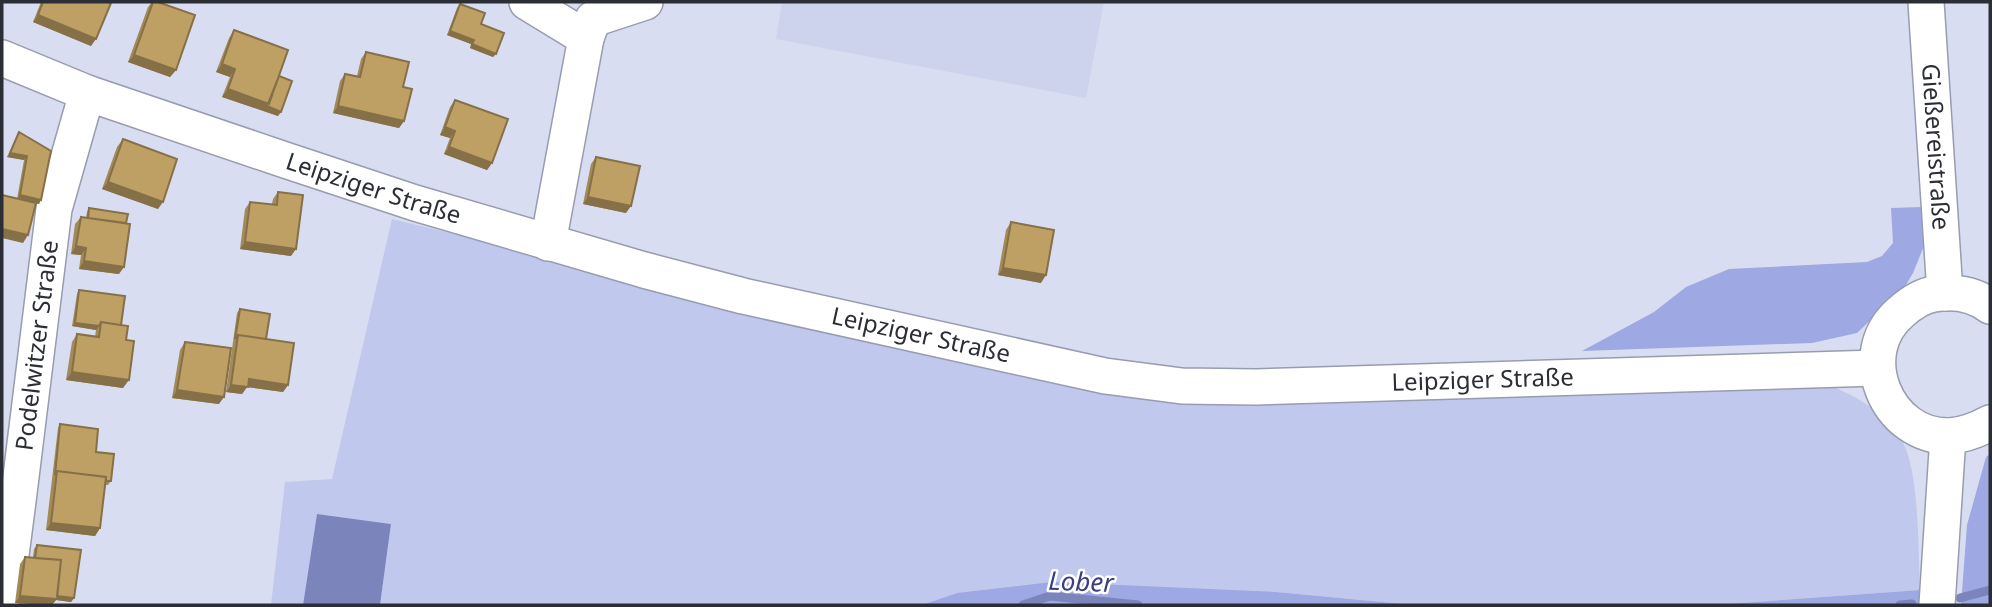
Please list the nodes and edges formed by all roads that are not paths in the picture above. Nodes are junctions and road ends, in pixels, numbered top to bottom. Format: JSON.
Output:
{"nodes":[{"id":1,"x":527,"y":2,"type":"edge"},
{"id":2,"x":645,"y":2,"type":"edge"},
{"id":3,"x":1926,"y":2,"type":"edge"},
{"id":4,"x":586,"y":38,"type":"junction"},
{"id":5,"x":2,"y":58,"type":"edge"},
{"id":6,"x":87,"y":93,"type":"junction"},
{"id":7,"x":548,"y":243,"type":"junction"},
{"id":8,"x":1945,"y":293,"type":"junction"},
{"id":9,"x":1990,"y":306,"type":"edge"},
{"id":10,"x":1877,"y":368,"type":"junction"},
{"id":11,"x":1990,"y":423,"type":"edge"},
{"id":12,"x":1948,"y":436,"type":"junction"},
{"id":13,"x":2,"y":602,"type":"edge"},
{"id":14,"x":1937,"y":605,"type":"edge"}],
"edges":[{"from":1,"to":4,"type":"street"},
{"from":2,"to":4,"type":"street"},
{"from":3,"to":8,"type":"street","name":"Gießereistraße"},
{"from":4,"to":7,"type":"street"},
{"from":5,"to":6,"type":"street","name":"Leipziger Straße"},
{"from":6,"to":7,"type":"street","name":"Leipziger Straße"},
{"from":6,"to":13,"type":"street","name":"Podelwitzer Straße"},
{"from":7,"to":10,"type":"street","name":"Leipziger Straße"},
{"from":8,"to":9,"type":"street"},
{"from":8,"to":10,"type":"street"},
{"from":10,"to":12,"type":"street"},
{"from":11,"to":12,"type":"street"},
{"from":12,"to":14,"type":"street"}]}
